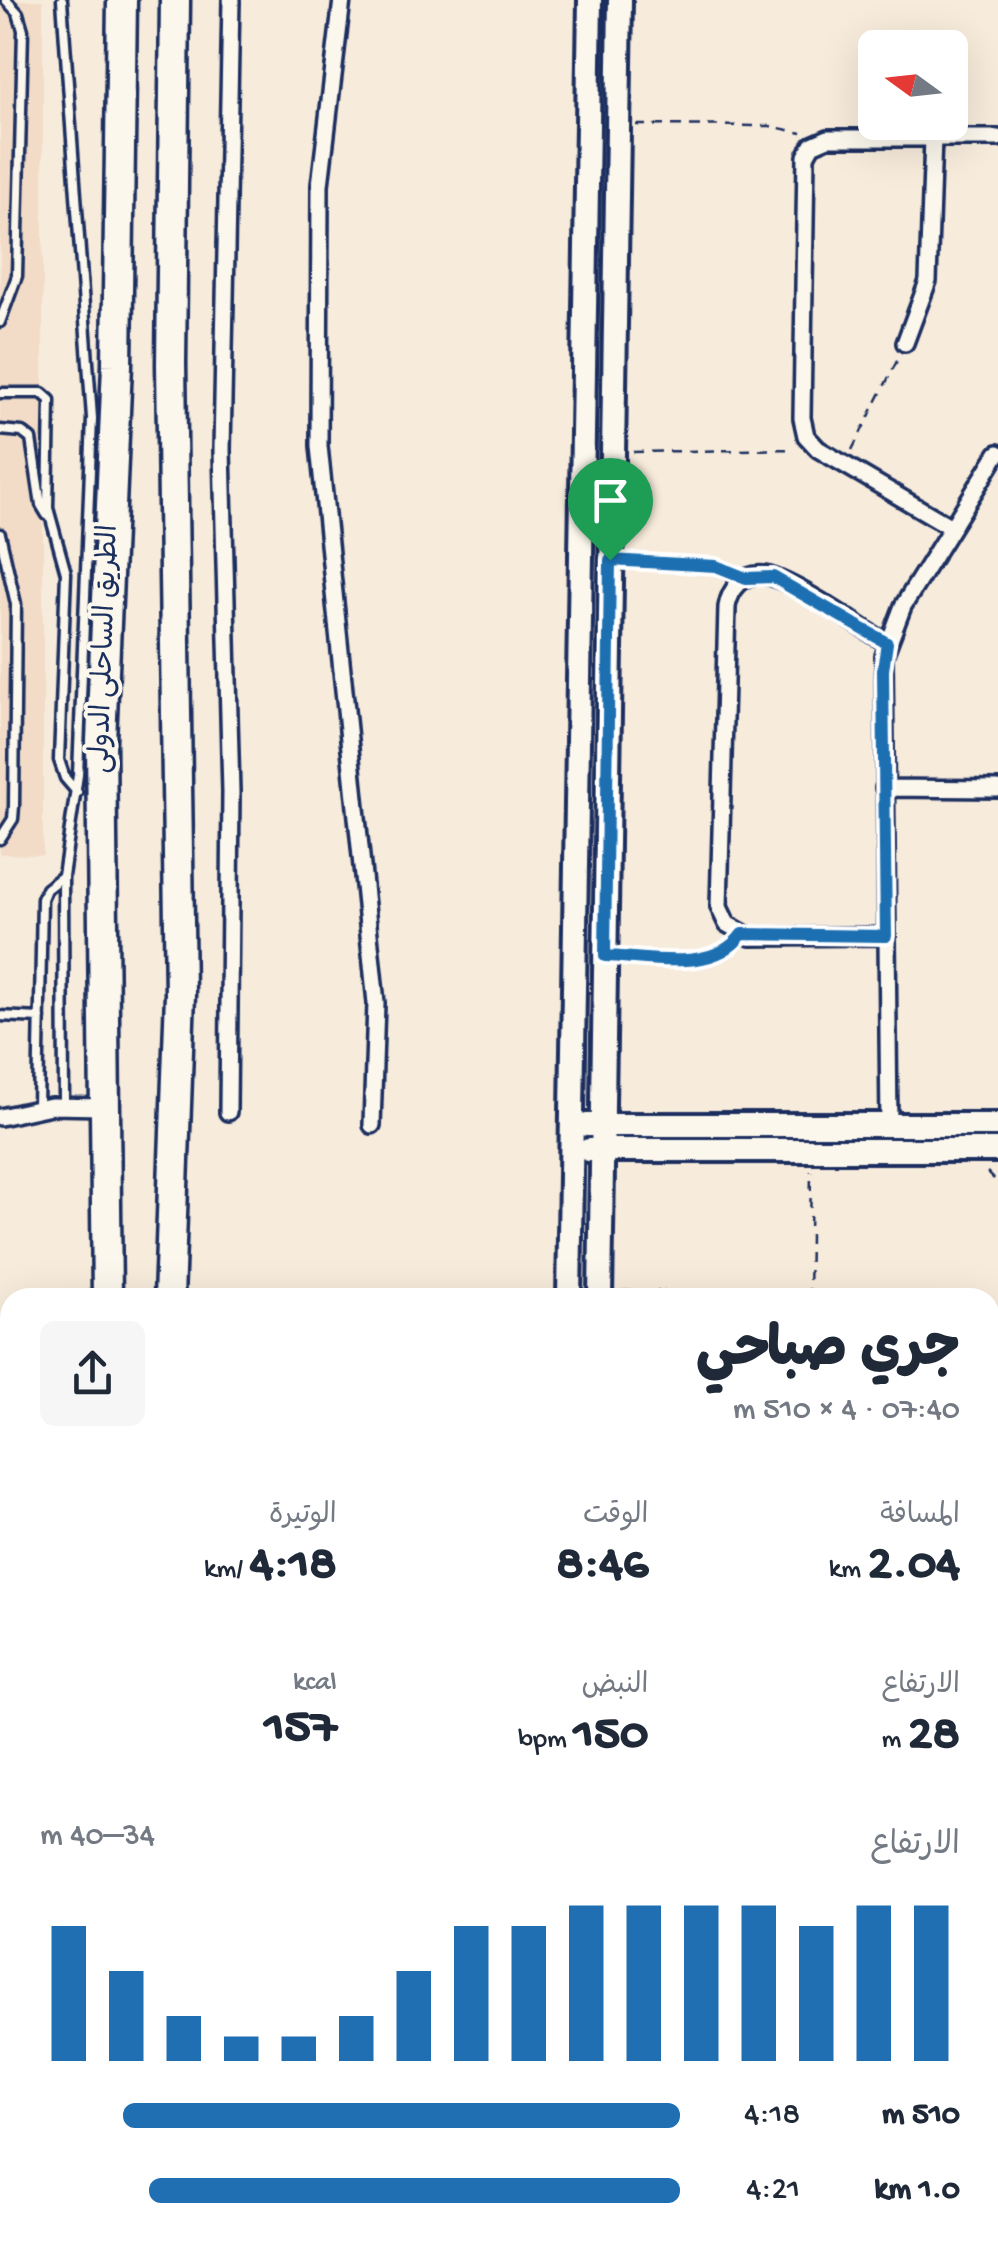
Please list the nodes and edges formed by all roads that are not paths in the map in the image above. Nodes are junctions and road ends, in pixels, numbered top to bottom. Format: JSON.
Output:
{"nodes":[{"id":1,"x":6,"y":0,"type":"edge"},
{"id":2,"x":62,"y":0,"type":"edge"},
{"id":3,"x":122,"y":0,"type":"edge"},
{"id":4,"x":175,"y":0,"type":"edge"},
{"id":5,"x":231,"y":0,"type":"edge"},
{"id":6,"x":342,"y":0,"type":"edge"},
{"id":7,"x":590,"y":0,"type":"edge"},
{"id":8,"x":620,"y":0,"type":"edge"},
{"id":9,"x":968,"y":138,"type":"edge"},
{"id":10,"x":998,"y":138,"type":"edge"},
{"id":11,"x":858,"y":140,"type":"edge"},
{"id":12,"x":932,"y":140,"type":"edge"},
{"id":13,"x":0,"y":322,"type":"edge"},
{"id":14,"x":905,"y":344,"type":"road end"},
{"id":15,"x":0,"y":392,"type":"edge"},
{"id":16,"x":0,"y":430,"type":"edge"},
{"id":17,"x":998,"y":453,"type":"edge"},
{"id":18,"x":50,"y":518,"type":"junction"},
{"id":19,"x":952,"y":528,"type":"junction"},
{"id":20,"x":0,"y":534,"type":"edge"},
{"id":21,"x":887,"y":643,"type":"junction"},
{"id":22,"x":884,"y":788,"type":"junction"},
{"id":23,"x":998,"y":788,"type":"edge"},
{"id":24,"x":77,"y":792,"type":"junction"},
{"id":25,"x":0,"y":839,"type":"edge"},
{"id":26,"x":64,"y":876,"type":"junction"},
{"id":27,"x":886,"y":936,"type":"junction"},
{"id":28,"x":0,"y":1016,"type":"edge"},
{"id":29,"x":40,"y":1018,"type":"junction"},
{"id":30,"x":64,"y":1105,"type":"junction"},
{"id":31,"x":104,"y":1107,"type":"junction"},
{"id":32,"x":38,"y":1108,"type":"junction"},
{"id":33,"x":228,"y":1112,"type":"dead end"},
{"id":34,"x":0,"y":1117,"type":"edge"},
{"id":35,"x":571,"y":1124,"type":"junction"},
{"id":36,"x":372,"y":1125,"type":"dead end"},
{"id":37,"x":602,"y":1125,"type":"junction"},
{"id":38,"x":998,"y":1125,"type":"edge"},
{"id":39,"x":889,"y":1126,"type":"junction"},
{"id":40,"x":570,"y":1150,"type":"junction"},
{"id":41,"x":601,"y":1150,"type":"junction"},
{"id":42,"x":998,"y":1150,"type":"edge"},
{"id":43,"x":106,"y":1288,"type":"edge"},
{"id":44,"x":170,"y":1288,"type":"edge"},
{"id":45,"x":569,"y":1288,"type":"edge"},
{"id":46,"x":600,"y":1288,"type":"edge"}],
"edges":[{"from":1,"to":13,"type":"lane"},
{"from":2,"to":24,"type":"lane"},
{"from":3,"to":31,"type":"highway","name":"الطريق الساحلى الدولى"},
{"from":4,"to":44,"type":"highway"},
{"from":5,"to":33,"type":"street"},
{"from":6,"to":36,"type":"street"},
{"from":7,"to":35,"type":"main road"},
{"from":8,"to":37,"type":"main road"},
{"from":9,"to":10,"type":"street"},
{"from":11,"to":19,"type":"street"},
{"from":12,"to":14,"type":"street"},
{"from":15,"to":18,"type":"lane"},
{"from":16,"to":18,"type":"lane"},
{"from":17,"to":19,"type":"street"},
{"from":18,"to":24,"type":"lane"},
{"from":19,"to":21,"type":"street"},
{"from":20,"to":25,"type":"lane"},
{"from":21,"to":22,"type":"street"},
{"from":21,"to":27,"type":"street"},
{"from":22,"to":23,"type":"street"},
{"from":22,"to":27,"type":"street"},
{"from":24,"to":26,"type":"lane"},
{"from":26,"to":29,"type":"lane"},
{"from":26,"to":30,"type":"lane"},
{"from":27,"to":39,"type":"street"},
{"from":28,"to":29,"type":"lane"},
{"from":29,"to":32,"type":"lane"},
{"from":30,"to":31,"type":"street"},
{"from":30,"to":32,"type":"street"},
{"from":31,"to":43,"type":"highway","name":"الطريق الساحلى الدولى"},
{"from":32,"to":34,"type":"street"},
{"from":35,"to":37,"type":"main road"},
{"from":35,"to":40,"type":"main road"},
{"from":37,"to":39,"type":"main road"},
{"from":37,"to":41,"type":"main road"},
{"from":38,"to":39,"type":"main road"},
{"from":40,"to":41,"type":"main road"},
{"from":40,"to":45,"type":"main road"},
{"from":41,"to":42,"type":"main road"},
{"from":41,"to":46,"type":"main road"}]}
